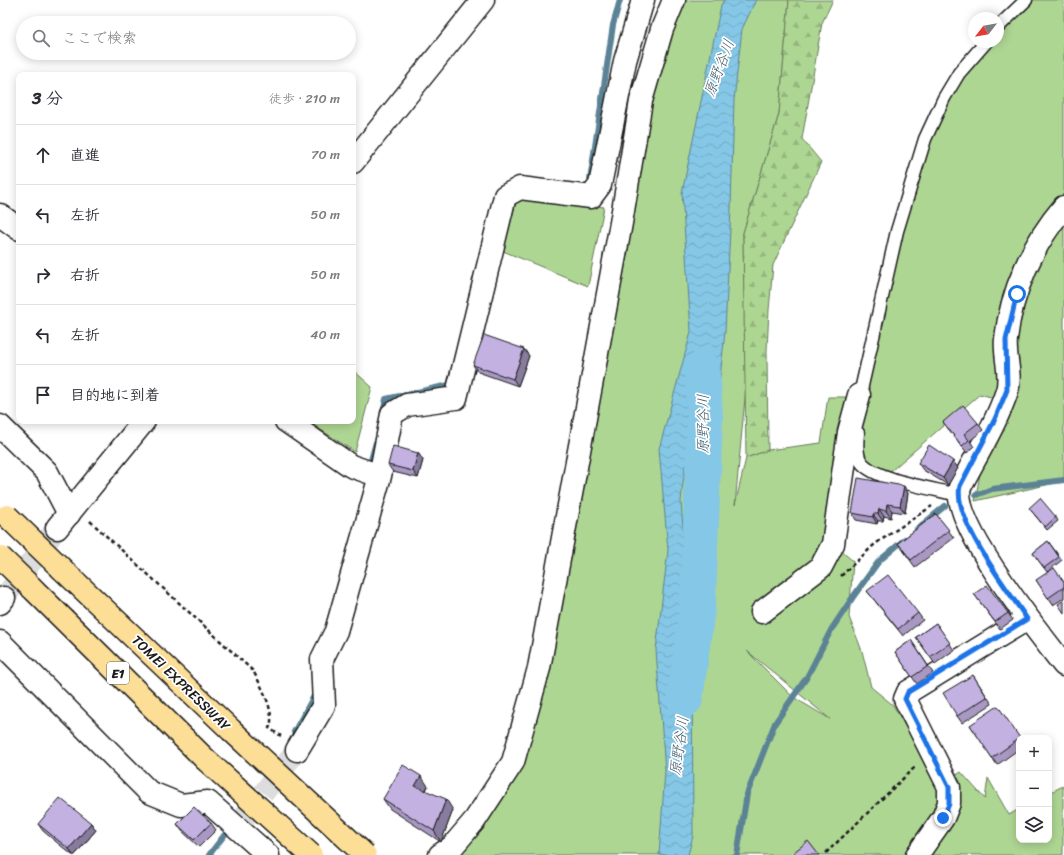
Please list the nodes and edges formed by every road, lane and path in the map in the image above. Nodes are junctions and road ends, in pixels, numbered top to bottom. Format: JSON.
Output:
{"nodes":[{"id":1,"x":483,"y":0,"type":"edge"},
{"id":2,"x":643,"y":0,"type":"edge"},
{"id":3,"x":674,"y":0,"type":"edge"},
{"id":4,"x":1026,"y":0,"type":"edge"},
{"id":5,"x":1004,"y":21,"type":"edge"},
{"id":6,"x":981,"y":48,"type":"edge"},
{"id":7,"x":356,"y":158,"type":"edge"},
{"id":8,"x":1064,"y":207,"type":"edge"},
{"id":9,"x":0,"y":215,"type":"edge"},
{"id":10,"x":16,"y":227,"type":"edge"},
{"id":11,"x":859,"y":395,"type":"junction"},
{"id":12,"x":142,"y":424,"type":"edge"},
{"id":13,"x":290,"y":424,"type":"edge"},
{"id":14,"x":0,"y":426,"type":"edge"},
{"id":15,"x":380,"y":476,"type":"junction"},
{"id":16,"x":958,"y":495,"type":"junction"},
{"id":17,"x":4,"y":512,"type":"edge"},
{"id":18,"x":67,"y":516,"type":"junction"},
{"id":19,"x":0,"y":557,"type":"edge"},
{"id":20,"x":837,"y":578,"type":"dead end"},
{"id":21,"x":762,"y":612,"type":"dead end"},
{"id":22,"x":1027,"y":619,"type":"junction"},
{"id":23,"x":0,"y":642,"type":"edge"},
{"id":24,"x":1060,"y":653,"type":"edge"},
{"id":25,"x":298,"y":749,"type":"joint"},
{"id":26,"x":931,"y":752,"type":"junction"},
{"id":27,"x":826,"y":853,"type":"dead end"},
{"id":28,"x":268,"y":855,"type":"edge"},
{"id":29,"x":311,"y":855,"type":"edge"},
{"id":30,"x":365,"y":855,"type":"edge"},
{"id":31,"x":440,"y":855,"type":"edge"},
{"id":32,"x":917,"y":855,"type":"edge"}],
"edges":[{"from":1,"to":7,"type":"street"},
{"from":2,"to":15,"type":"street"},
{"from":3,"to":31,"type":"street"},
{"from":4,"to":5,"type":"lane"},
{"from":6,"to":11,"type":"lane"},
{"from":8,"to":16,"type":"street"},
{"from":9,"to":10,"type":"street"},
{"from":11,"to":16,"type":"lane"},
{"from":11,"to":21,"type":"street"},
{"from":12,"to":18,"type":"street"},
{"from":13,"to":15,"type":"street"},
{"from":14,"to":18,"type":"street"},
{"from":15,"to":25,"type":"street"},
{"from":16,"to":20,"type":"path"},
{"from":16,"to":22,"type":"street"},
{"from":17,"to":30,"type":"highway","name":"TOMEI EXPRESSWAY","number":"E1","bridge":true},
{"from":18,"to":25,"type":"path"},
{"from":19,"to":29,"type":"highway","number":"E1","bridge":true},
{"from":22,"to":24,"type":"street"},
{"from":22,"to":26,"type":"street"},
{"from":23,"to":28,"type":"street"},
{"from":26,"to":27,"type":"path"},
{"from":26,"to":32,"type":"street"}]}
